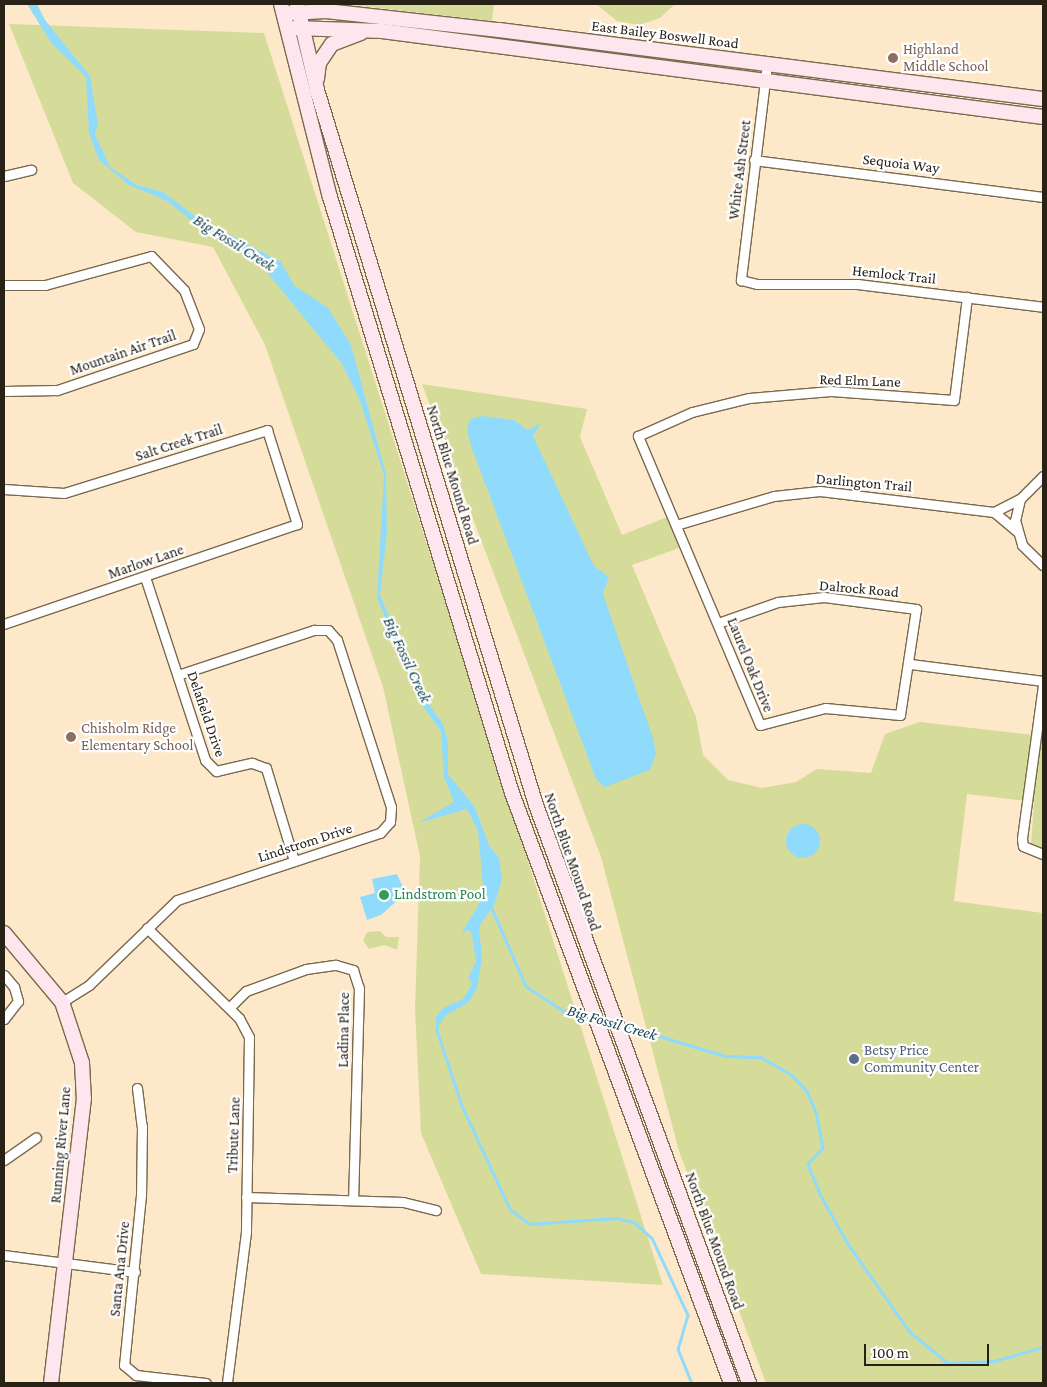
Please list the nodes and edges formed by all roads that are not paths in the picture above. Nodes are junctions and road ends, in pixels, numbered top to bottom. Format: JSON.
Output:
{"nodes":[{"id":1,"x":281,"y":8,"type":"edge"},
{"id":2,"x":298,"y":8,"type":"edge"},
{"id":3,"x":301,"y":27,"type":"junction"},
{"id":4,"x":286,"y":29,"type":"junction"},
{"id":5,"x":382,"y":31,"type":"junction"},
{"id":6,"x":658,"y":50,"type":"junction"},
{"id":7,"x":715,"y":58,"type":"junction"},
{"id":8,"x":592,"y":59,"type":"junction"},
{"id":9,"x":767,"y":64,"type":"junction"},
{"id":10,"x":658,"y":67,"type":"junction"},
{"id":11,"x":764,"y":81,"type":"junction"},
{"id":12,"x":908,"y":82,"type":"junction"},
{"id":13,"x":959,"y":89,"type":"junction"},
{"id":14,"x":316,"y":90,"type":"junction"},
{"id":15,"x":906,"y":98,"type":"junction"},
{"id":16,"x":1043,"y":100,"type":"edge"},
{"id":17,"x":957,"y":105,"type":"junction"},
{"id":18,"x":1043,"y":117,"type":"edge"},
{"id":19,"x":754,"y":160,"type":"junction"},
{"id":20,"x":31,"y":170,"type":"dead end"},
{"id":21,"x":4,"y":176,"type":"edge"},
{"id":22,"x":1043,"y":197,"type":"edge"},
{"id":23,"x":741,"y":280,"type":"joint"},
{"id":24,"x":4,"y":284,"type":"edge"},
{"id":25,"x":967,"y":297,"type":"junction"},
{"id":26,"x":1043,"y":307,"type":"edge"},
{"id":27,"x":394,"y":340,"type":"junction"},
{"id":28,"x":375,"y":345,"type":"junction"},
{"id":29,"x":4,"y":391,"type":"edge"},
{"id":30,"x":638,"y":436,"type":"joint"},
{"id":31,"x":1043,"y":476,"type":"edge"},
{"id":32,"x":4,"y":489,"type":"edge"},
{"id":33,"x":1020,"y":499,"type":"junction"},
{"id":34,"x":994,"y":512,"type":"junction"},
{"id":35,"x":297,"y":524,"type":"joint"},
{"id":36,"x":676,"y":525,"type":"junction"},
{"id":37,"x":1016,"y":531,"type":"junction"},
{"id":38,"x":1043,"y":565,"type":"edge"},
{"id":39,"x":145,"y":577,"type":"junction"},
{"id":40,"x":718,"y":623,"type":"junction"},
{"id":41,"x":4,"y":624,"type":"edge"},
{"id":42,"x":911,"y":664,"type":"junction"},
{"id":43,"x":178,"y":675,"type":"junction"},
{"id":44,"x":1043,"y":681,"type":"edge"},
{"id":45,"x":1043,"y":685,"type":"edge"},
{"id":46,"x":1043,"y":854,"type":"edge"},
{"id":47,"x":294,"y":861,"type":"junction"},
{"id":48,"x":147,"y":928,"type":"junction"},
{"id":49,"x":4,"y":933,"type":"edge"},
{"id":50,"x":4,"y":975,"type":"edge"},
{"id":51,"x":62,"y":1002,"type":"junction"},
{"id":52,"x":229,"y":1008,"type":"junction"},
{"id":53,"x":4,"y":1019,"type":"edge"},
{"id":54,"x":137,"y":1088,"type":"dead end"},
{"id":55,"x":36,"y":1138,"type":"dead end"},
{"id":56,"x":4,"y":1160,"type":"edge"},
{"id":57,"x":246,"y":1197,"type":"junction"},
{"id":58,"x":353,"y":1199,"type":"junction"},
{"id":59,"x":436,"y":1210,"type":"dead end"},
{"id":60,"x":4,"y":1255,"type":"edge"},
{"id":61,"x":65,"y":1263,"type":"junction"},
{"id":62,"x":135,"y":1272,"type":"junction"},
{"id":63,"x":50,"y":1383,"type":"edge"},
{"id":64,"x":206,"y":1383,"type":"edge"},
{"id":65,"x":227,"y":1383,"type":"edge"},
{"id":66,"x":731,"y":1383,"type":"edge"},
{"id":67,"x":749,"y":1383,"type":"edge"}],
"edges":[{"from":1,"to":2,"type":"main road","name":"East Bailey Boswell Road"},
{"from":1,"to":4,"type":"main road"},
{"from":2,"to":3,"type":"main road","name":"North Blue Mound Road"},
{"from":2,"to":6,"type":"main road","name":"East Bailey Boswell Road"},
{"from":3,"to":4,"type":"main road"},
{"from":3,"to":5,"type":"main road"},
{"from":3,"to":14,"type":"main road","name":"North Blue Mound Road"},
{"from":4,"to":28,"type":"main road"},
{"from":5,"to":8,"type":"main road"},
{"from":5,"to":14,"type":"main road","name":"North Blue Mound Road"},
{"from":6,"to":7,"type":"main road","name":"East Bailey Boswell Road"},
{"from":6,"to":8,"type":"main road"},
{"from":7,"to":9,"type":"main road","name":"East Bailey Boswell Road"},
{"from":7,"to":10,"type":"main road"},
{"from":8,"to":10,"type":"main road"},
{"from":9,"to":11,"type":"street","name":"White Ash Street"},
{"from":9,"to":12,"type":"main road","name":"East Bailey Boswell Road"},
{"from":10,"to":11,"type":"main road"},
{"from":11,"to":15,"type":"main road"},
{"from":11,"to":19,"type":"street","name":"White Ash Street"},
{"from":12,"to":13,"type":"main road","name":"East Bailey Boswell Road"},
{"from":12,"to":15,"type":"main road"},
{"from":13,"to":16,"type":"main road","name":"East Bailey Boswell Road"},
{"from":13,"to":17,"type":"main road"},
{"from":14,"to":27,"type":"main road","name":"North Blue Mound Road"},
{"from":15,"to":17,"type":"main road"},
{"from":17,"to":18,"type":"main road"},
{"from":19,"to":22,"type":"street","name":"Sequoia Way"},
{"from":19,"to":23,"type":"street","name":"White Ash Street"},
{"from":20,"to":21,"type":"street"},
{"from":23,"to":25,"type":"street","name":"Hemlock Trail"},
{"from":24,"to":29,"type":"street","name":"Mountain Air Trail"},
{"from":25,"to":26,"type":"street","name":"Hemlock Trail"},
{"from":25,"to":30,"type":"street","name":"Red Elm Lane"},
{"from":27,"to":28,"type":"main road"},
{"from":27,"to":67,"type":"main road","name":"North Blue Mound Road"},
{"from":28,"to":66,"type":"main road"},
{"from":30,"to":36,"type":"street","name":"Laurel Oak Drive"},
{"from":31,"to":33,"type":"street"},
{"from":32,"to":35,"type":"street","name":"Salt Creek Trail"},
{"from":33,"to":34,"type":"street"},
{"from":33,"to":37,"type":"street"},
{"from":34,"to":36,"type":"street","name":"Darlington Trail"},
{"from":34,"to":37,"type":"street"},
{"from":35,"to":39,"type":"street","name":"Marlow Lane"},
{"from":36,"to":40,"type":"street","name":"Laurel Oak Drive"},
{"from":37,"to":38,"type":"street"},
{"from":39,"to":41,"type":"street","name":"Marlow Lane"},
{"from":39,"to":43,"type":"street","name":"Delafield Drive"},
{"from":40,"to":42,"type":"street","name":"Dalrock Road"},
{"from":40,"to":42,"type":"street","name":"Laurel Oak Drive"},
{"from":42,"to":44,"type":"street"},
{"from":43,"to":47,"type":"street","name":"Delafield Drive"},
{"from":43,"to":47,"type":"street","name":"Lindstrom Drive"},
{"from":45,"to":46,"type":"street"},
{"from":47,"to":48,"type":"street","name":"Lindstrom Drive"},
{"from":48,"to":51,"type":"street","name":"Lindstrom Drive"},
{"from":48,"to":52,"type":"street","name":"Tribute Lane"},
{"from":49,"to":51,"type":"main road","name":"Running River Lane"},
{"from":50,"to":53,"type":"street"},
{"from":51,"to":61,"type":"main road","name":"Running River Lane"},
{"from":52,"to":57,"type":"street","name":"Tribute Lane"},
{"from":52,"to":58,"type":"street","name":"Ladina Place"},
{"from":54,"to":62,"type":"street","name":"Santa Ana Drive"},
{"from":55,"to":56,"type":"street"},
{"from":57,"to":58,"type":"street"},
{"from":57,"to":65,"type":"street","name":"Tribute Lane"},
{"from":58,"to":59,"type":"street"},
{"from":60,"to":61,"type":"street"},
{"from":61,"to":62,"type":"street"},
{"from":61,"to":63,"type":"main road","name":"Running River Lane"},
{"from":62,"to":64,"type":"street","name":"Santa Ana Drive"}]}
